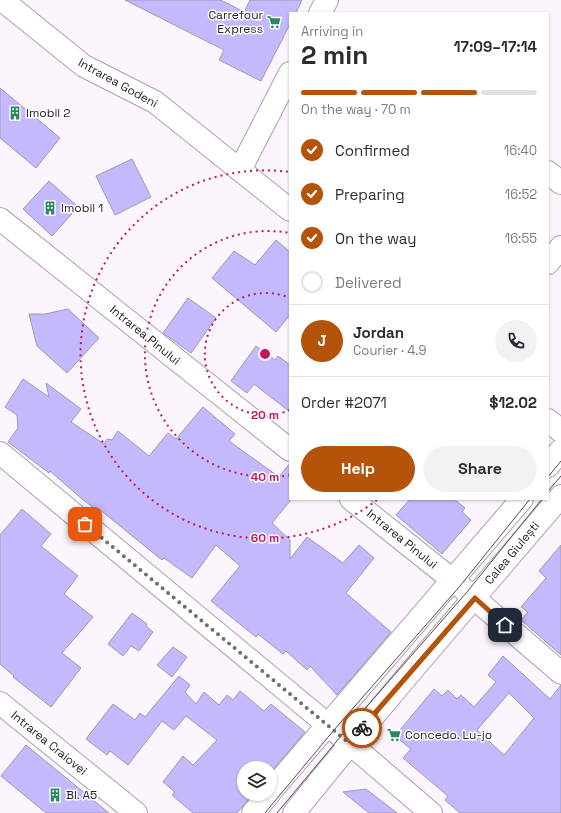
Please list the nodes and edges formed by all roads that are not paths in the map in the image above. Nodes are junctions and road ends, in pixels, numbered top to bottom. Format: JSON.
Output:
{"nodes":[{"id":1,"x":2,"y":0,"type":"edge"},
{"id":2,"x":327,"y":0,"type":"edge"},
{"id":3,"x":321,"y":12,"type":"edge"},
{"id":4,"x":289,"y":75,"type":"edge"},
{"id":5,"x":240,"y":170,"type":"junction"},
{"id":6,"x":549,"y":173,"type":"edge"},
{"id":7,"x":561,"y":183,"type":"edge"},
{"id":8,"x":289,"y":209,"type":"edge"},
{"id":9,"x":0,"y":219,"type":"edge"},
{"id":10,"x":561,"y":247,"type":"edge"},
{"id":11,"x":549,"y":262,"type":"edge"},
{"id":12,"x":549,"y":421,"type":"edge"},
{"id":13,"x":561,"y":431,"type":"edge"},
{"id":14,"x":289,"y":449,"type":"edge"},
{"id":15,"x":561,"y":450,"type":"edge"},
{"id":16,"x":0,"y":453,"type":"edge"},
{"id":17,"x":549,"y":465,"type":"edge"},
{"id":18,"x":561,"y":496,"type":"edge"},
{"id":19,"x":352,"y":500,"type":"edge"},
{"id":20,"x":521,"y":500,"type":"edge"},
{"id":21,"x":453,"y":580,"type":"junction"},
{"id":22,"x":475,"y":598,"type":"junction"},
{"id":23,"x":561,"y":673,"type":"edge"},
{"id":24,"x":0,"y":703,"type":"edge"},
{"id":25,"x":327,"y":724,"type":"junction"},
{"id":26,"x":349,"y":743,"type":"junction"},
{"id":27,"x":277,"y":783,"type":"edge"},
{"id":28,"x":263,"y":801,"type":"edge"},
{"id":29,"x":136,"y":813,"type":"edge"},
{"id":30,"x":253,"y":813,"type":"edge"},
{"id":31,"x":294,"y":813,"type":"edge"},
{"id":32,"x":431,"y":813,"type":"edge"}],
"edges":[{"from":1,"to":5,"type":"street","name":"Intrarea Godeni"},
{"from":2,"to":3,"type":"street"},
{"from":4,"to":5,"type":"street"},
{"from":5,"to":8,"type":"street","name":"Intrarea Godeni"},
{"from":6,"to":7,"type":"street"},
{"from":9,"to":14,"type":"street","name":"Intrarea Pinului"},
{"from":10,"to":11,"type":"street"},
{"from":12,"to":13,"type":"street"},
{"from":15,"to":17,"type":"street"},
{"from":16,"to":25,"type":"street"},
{"from":18,"to":22,"type":"street","name":"Calea Giulești"},
{"from":19,"to":21,"type":"street","name":"Intrarea Pinului"},
{"from":20,"to":21,"type":"street"},
{"from":21,"to":22,"type":"street","name":"Intrarea Pinului"},
{"from":21,"to":25,"type":"street"},
{"from":22,"to":23,"type":"street","name":"Intrarea Pinului"},
{"from":22,"to":26,"type":"street","name":"Calea Giulești"},
{"from":24,"to":29,"type":"street","name":"Intrarea Craiovei"},
{"from":25,"to":26,"type":"street"},
{"from":25,"to":27,"type":"street"},
{"from":26,"to":31,"type":"street","name":"Calea Giulești"},
{"from":26,"to":32,"type":"street"},
{"from":28,"to":30,"type":"street"}]}
